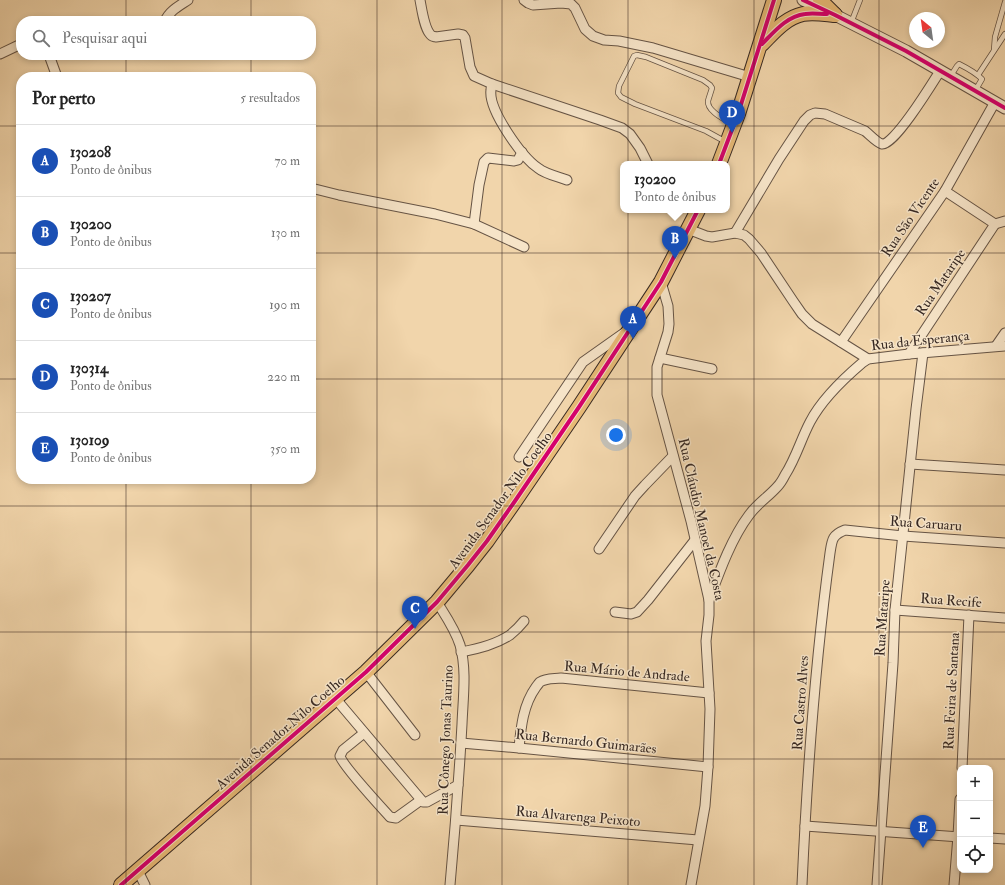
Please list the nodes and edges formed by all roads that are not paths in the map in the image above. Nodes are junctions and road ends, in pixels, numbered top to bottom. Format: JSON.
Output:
{"nodes":[{"id":1,"x":188,"y":0,"type":"edge"},
{"id":2,"x":420,"y":0,"type":"edge"},
{"id":3,"x":524,"y":0,"type":"edge"},
{"id":4,"x":774,"y":0,"type":"edge"},
{"id":5,"x":802,"y":0,"type":"edge"},
{"id":6,"x":820,"y":0,"type":"edge"},
{"id":7,"x":860,"y":0,"type":"edge"},
{"id":8,"x":1005,"y":2,"type":"edge"},
{"id":9,"x":835,"y":15,"type":"junction"},
{"id":10,"x":167,"y":16,"type":"edge"},
{"id":11,"x":851,"y":23,"type":"junction"},
{"id":12,"x":1005,"y":34,"type":"edge"},
{"id":13,"x":16,"y":46,"type":"edge"},
{"id":14,"x":760,"y":46,"type":"junction"},
{"id":15,"x":994,"y":50,"type":"junction"},
{"id":16,"x":0,"y":54,"type":"edge"},
{"id":17,"x":50,"y":60,"type":"edge"},
{"id":18,"x":940,"y":71,"type":"junction"},
{"id":19,"x":55,"y":72,"type":"edge"},
{"id":20,"x":978,"y":76,"type":"junction"},
{"id":21,"x":750,"y":77,"type":"junction"},
{"id":22,"x":950,"y":77,"type":"junction"},
{"id":23,"x":492,"y":84,"type":"junction"},
{"id":24,"x":975,"y":91,"type":"junction"},
{"id":25,"x":995,"y":102,"type":"junction"},
{"id":26,"x":1005,"y":108,"type":"edge"},
{"id":27,"x":734,"y":126,"type":"junction"},
{"id":28,"x":728,"y":143,"type":"junction"},
{"id":29,"x":522,"y":152,"type":"junction"},
{"id":30,"x":646,"y":161,"type":"edge"},
{"id":31,"x":720,"y":161,"type":"edge"},
{"id":32,"x":567,"y":180,"type":"dead end"},
{"id":33,"x":316,"y":189,"type":"edge"},
{"id":34,"x":945,"y":191,"type":"junction"},
{"id":35,"x":696,"y":213,"type":"edge"},
{"id":36,"x":1005,"y":221,"type":"edge"},
{"id":37,"x":474,"y":224,"type":"junction"},
{"id":38,"x":995,"y":224,"type":"junction"},
{"id":39,"x":688,"y":228,"type":"junction"},
{"id":40,"x":736,"y":233,"type":"junction"},
{"id":41,"x":524,"y":247,"type":"dead end"},
{"id":42,"x":661,"y":282,"type":"junction"},
{"id":43,"x":630,"y":329,"type":"junction"},
{"id":44,"x":1005,"y":333,"type":"edge"},
{"id":45,"x":842,"y":342,"type":"junction"},
{"id":46,"x":1000,"y":346,"type":"edge"},
{"id":47,"x":923,"y":353,"type":"junction"},
{"id":48,"x":908,"y":354,"type":"junction"},
{"id":49,"x":660,"y":358,"type":"junction"},
{"id":50,"x":868,"y":359,"type":"junction"},
{"id":51,"x":712,"y":370,"type":"dead end"},
{"id":52,"x":673,"y":456,"type":"junction"},
{"id":53,"x":519,"y":457,"type":"dead end"},
{"id":54,"x":910,"y":464,"type":"junction"},
{"id":55,"x":1005,"y":470,"type":"edge"},
{"id":56,"x":845,"y":530,"type":"joint"},
{"id":57,"x":903,"y":536,"type":"junction"},
{"id":58,"x":695,"y":540,"type":"junction"},
{"id":59,"x":1005,"y":543,"type":"edge"},
{"id":60,"x":599,"y":549,"type":"dead end"},
{"id":61,"x":709,"y":600,"type":"junction"},
{"id":62,"x":436,"y":602,"type":"junction"},
{"id":63,"x":896,"y":610,"type":"junction"},
{"id":64,"x":614,"y":612,"type":"dead end"},
{"id":65,"x":969,"y":615,"type":"junction"},
{"id":66,"x":1005,"y":618,"type":"edge"},
{"id":67,"x":524,"y":621,"type":"dead end"},
{"id":68,"x":461,"y":652,"type":"junction"},
{"id":69,"x":366,"y":672,"type":"junction"},
{"id":70,"x":709,"y":693,"type":"junction"},
{"id":71,"x":335,"y":698,"type":"junction"},
{"id":72,"x":364,"y":733,"type":"junction"},
{"id":73,"x":415,"y":735,"type":"dead end"},
{"id":74,"x":461,"y":743,"type":"junction"},
{"id":75,"x":519,"y":748,"type":"junction"},
{"id":76,"x":962,"y":765,"type":"edge"},
{"id":77,"x":708,"y":767,"type":"junction"},
{"id":78,"x":458,"y":785,"type":"junction"},
{"id":79,"x":421,"y":800,"type":"junction"},
{"id":80,"x":456,"y":820,"type":"junction"},
{"id":81,"x":805,"y":826,"type":"junction"},
{"id":82,"x":880,"y":831,"type":"junction"},
{"id":83,"x":957,"y":836,"type":"edge"},
{"id":84,"x":959,"y":837,"type":"edge"},
{"id":85,"x":993,"y":838,"type":"edge"},
{"id":86,"x":1005,"y":839,"type":"edge"},
{"id":87,"x":698,"y":840,"type":"junction"},
{"id":88,"x":138,"y":871,"type":"junction"},
{"id":89,"x":122,"y":885,"type":"edge"},
{"id":90,"x":145,"y":885,"type":"edge"},
{"id":91,"x":450,"y":885,"type":"edge"},
{"id":92,"x":691,"y":885,"type":"edge"},
{"id":93,"x":802,"y":885,"type":"edge"},
{"id":94,"x":877,"y":885,"type":"edge"},
{"id":95,"x":954,"y":885,"type":"edge"}],
"edges":[{"from":1,"to":10,"type":"street"},
{"from":2,"to":23,"type":"street"},
{"from":3,"to":21,"type":"street"},
{"from":4,"to":14,"type":"main road"},
{"from":5,"to":9,"type":"street"},
{"from":6,"to":9,"type":"main road"},
{"from":7,"to":11,"type":"lane"},
{"from":8,"to":15,"type":"lane"},
{"from":9,"to":11,"type":"street"},
{"from":9,"to":14,"type":"main road"},
{"from":11,"to":18,"type":"street"},
{"from":12,"to":15,"type":"lane"},
{"from":13,"to":16,"type":"street"},
{"from":14,"to":21,"type":"main road"},
{"from":15,"to":20,"type":"lane"},
{"from":17,"to":19,"type":"street"},
{"from":18,"to":22,"type":"street"},
{"from":18,"to":40,"type":"street"},
{"from":20,"to":22,"type":"lane"},
{"from":20,"to":24,"type":"lane"},
{"from":21,"to":27,"type":"main road"},
{"from":22,"to":24,"type":"street"},
{"from":23,"to":29,"type":"street"},
{"from":23,"to":30,"type":"street"},
{"from":24,"to":25,"type":"street"},
{"from":25,"to":26,"type":"street"},
{"from":25,"to":34,"type":"street","name":"Rua São Vicente"},
{"from":27,"to":28,"type":"main road"},
{"from":27,"to":28,"type":"lane"},
{"from":28,"to":31,"type":"main road"},
{"from":29,"to":32,"type":"street"},
{"from":29,"to":37,"type":"street"},
{"from":33,"to":37,"type":"street"},
{"from":34,"to":38,"type":"street"},
{"from":34,"to":45,"type":"street","name":"Rua São Vicente"},
{"from":35,"to":39,"type":"main road","name":"Avenida Senador Nilo Coelho"},
{"from":36,"to":38,"type":"street"},
{"from":37,"to":41,"type":"street"},
{"from":38,"to":48,"type":"street","name":"Rua Mataripe"},
{"from":39,"to":40,"type":"street"},
{"from":39,"to":42,"type":"main road","name":"Avenida Senador Nilo Coelho"},
{"from":40,"to":45,"type":"street"},
{"from":42,"to":43,"type":"main road","name":"Avenida Senador Nilo Coelho"},
{"from":42,"to":49,"type":"street","name":"Rua Cláudio Manoel da Costa"},
{"from":43,"to":53,"type":"street"},
{"from":43,"to":62,"type":"main road","name":"Avenida Senador Nilo Coelho"},
{"from":44,"to":46,"type":"street"},
{"from":45,"to":50,"type":"street"},
{"from":46,"to":47,"type":"street","name":"Rua da Esperança"},
{"from":47,"to":48,"type":"street","name":"Rua da Esperança"},
{"from":47,"to":54,"type":"street","name":"Rua Mataripe"},
{"from":48,"to":50,"type":"street","name":"Rua da Esperança"},
{"from":49,"to":51,"type":"street"},
{"from":49,"to":52,"type":"street","name":"Rua Cláudio Manoel da Costa"},
{"from":50,"to":61,"type":"street","name":"Rua da Esperança"},
{"from":52,"to":58,"type":"street","name":"Rua Cláudio Manoel da Costa"},
{"from":52,"to":60,"type":"street"},
{"from":54,"to":55,"type":"street"},
{"from":54,"to":57,"type":"street","name":"Rua Mataripe"},
{"from":56,"to":57,"type":"street","name":"Rua Caruaru"},
{"from":56,"to":81,"type":"street","name":"Rua Castro Alves"},
{"from":57,"to":59,"type":"street","name":"Rua Caruaru"},
{"from":57,"to":63,"type":"street","name":"Rua Mataripe"},
{"from":58,"to":61,"type":"street","name":"Rua Cláudio Manoel da Costa"},
{"from":58,"to":64,"type":"street"},
{"from":61,"to":70,"type":"street","name":"Rua Cláudio Manoel da Costa"},
{"from":62,"to":68,"type":"street","name":"Rua Cônego Jonas Taurino"},
{"from":62,"to":69,"type":"main road","name":"Avenida Senador Nilo Coelho"},
{"from":63,"to":65,"type":"street","name":"Rua Recife"},
{"from":63,"to":82,"type":"street","name":"Rua Mataripe"},
{"from":65,"to":66,"type":"street","name":"Rua Recife"},
{"from":65,"to":76,"type":"street","name":"Rua Feira de Santana"},
{"from":67,"to":68,"type":"street"},
{"from":68,"to":74,"type":"street","name":"Rua Cônego Jonas Taurino"},
{"from":69,"to":71,"type":"main road","name":"Avenida Senador Nilo Coelho"},
{"from":69,"to":73,"type":"street"},
{"from":70,"to":75,"type":"street","name":"Rua Mário de Andrade"},
{"from":70,"to":77,"type":"street","name":"Rua Cláudio Manoel da Costa"},
{"from":71,"to":72,"type":"street"},
{"from":71,"to":88,"type":"main road","name":"Avenida Senador Nilo Coelho"},
{"from":72,"to":79,"type":"street"},
{"from":72,"to":79,"type":"street"},
{"from":74,"to":75,"type":"street","name":"Rua Bernardo Guimarães"},
{"from":74,"to":78,"type":"street","name":"Rua Cônego Jonas Taurino"},
{"from":75,"to":77,"type":"street","name":"Rua Bernardo Guimarães"},
{"from":77,"to":87,"type":"street","name":"Rua Cláudio Manoel da Costa"},
{"from":78,"to":79,"type":"street"},
{"from":78,"to":80,"type":"street","name":"Rua Cônego Jonas Taurino"},
{"from":80,"to":87,"type":"street","name":"Rua Alvarenga Peixoto"},
{"from":80,"to":91,"type":"street","name":"Rua Cônego Jonas Taurino"},
{"from":81,"to":82,"type":"street"},
{"from":81,"to":93,"type":"street","name":"Rua Castro Alves"},
{"from":82,"to":83,"type":"street"},
{"from":82,"to":94,"type":"street","name":"Rua Mataripe"},
{"from":84,"to":95,"type":"street"},
{"from":85,"to":86,"type":"street"},
{"from":87,"to":92,"type":"street","name":"Rua Cláudio Manoel da Costa"},
{"from":88,"to":89,"type":"main road","name":"Avenida Senador Nilo Coelho"},
{"from":88,"to":90,"type":"street"}]}
